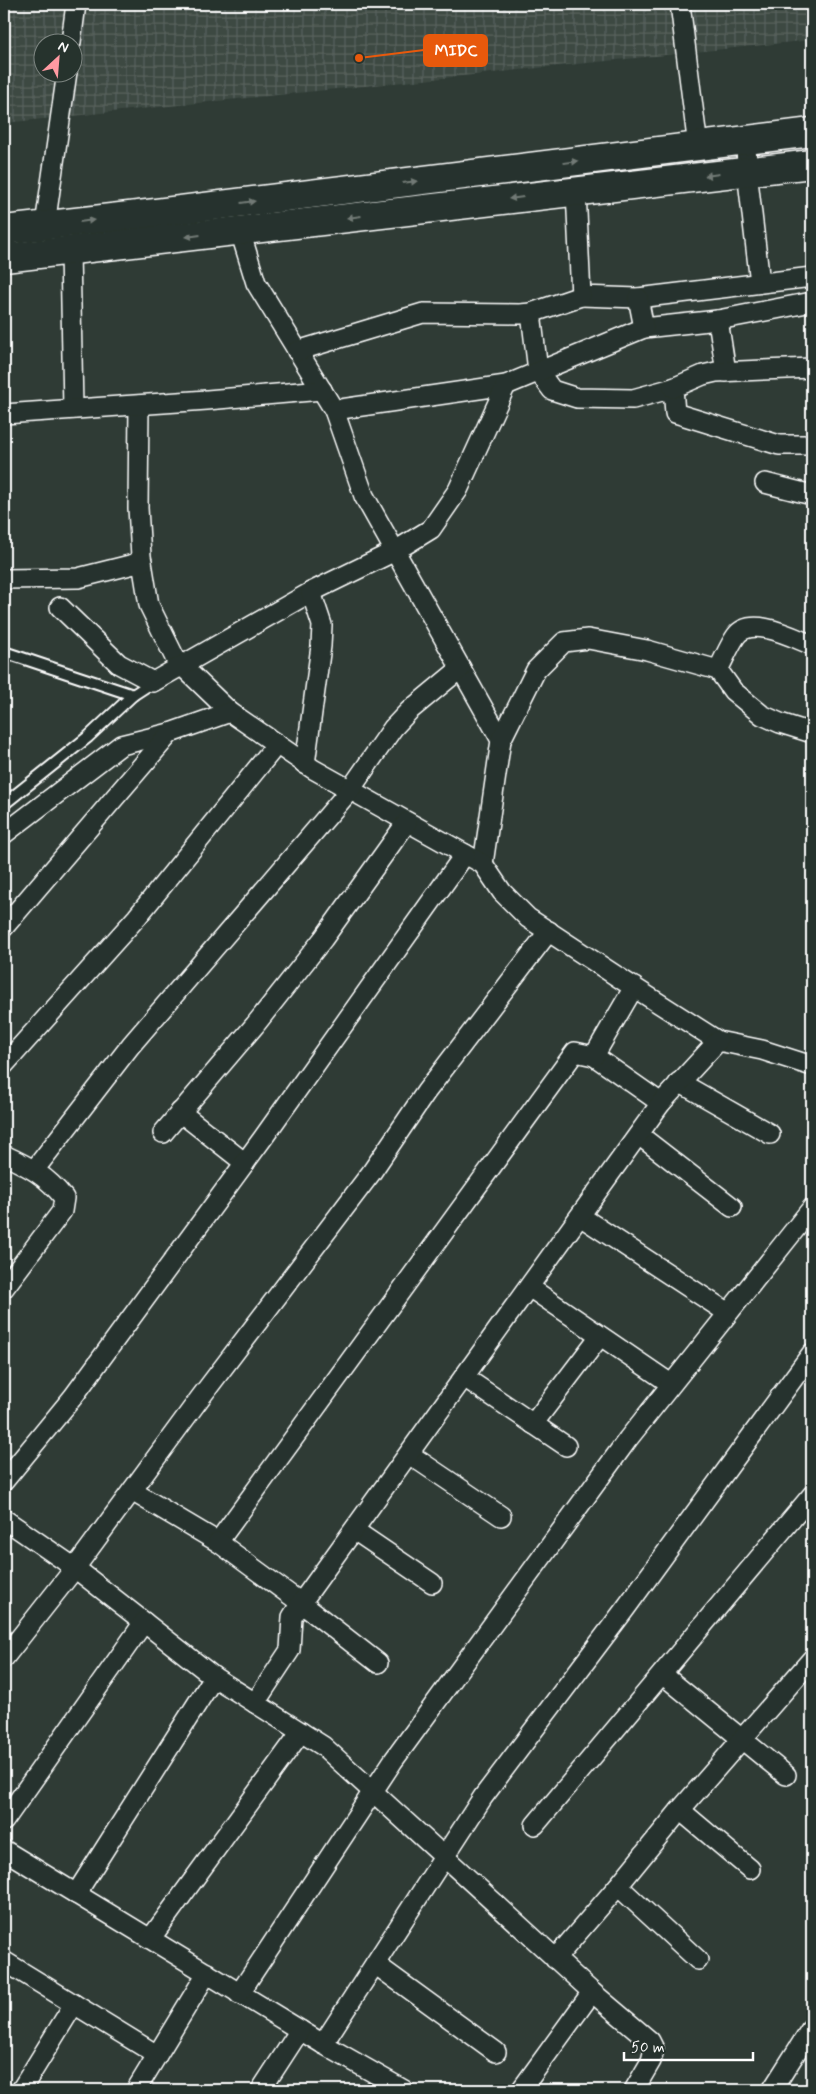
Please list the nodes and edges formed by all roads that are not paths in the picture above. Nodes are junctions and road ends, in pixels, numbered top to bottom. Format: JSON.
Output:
{"nodes":[{"id":1,"x":76,"y":4,"type":"edge"},
{"id":2,"x":680,"y":4,"type":"edge"},
{"id":3,"x":72,"y":32,"type":"edge"},
{"id":4,"x":65,"y":82,"type":"edge"},
{"id":5,"x":812,"y":132,"type":"edge"},
{"id":6,"x":746,"y":140,"type":"junction"},
{"id":7,"x":698,"y":147,"type":"junction"},
{"id":8,"x":812,"y":164,"type":"edge"},
{"id":9,"x":747,"y":171,"type":"junction"},
{"id":10,"x":576,"y":192,"type":"junction"},
{"id":11,"x":46,"y":225,"type":"junction"},
{"id":12,"x":4,"y":230,"type":"edge"},
{"id":13,"x":240,"y":231,"type":"junction"},
{"id":14,"x":70,"y":251,"type":"junction"},
{"id":15,"x":4,"y":258,"type":"edge"},
{"id":16,"x":812,"y":277,"type":"edge"},
{"id":17,"x":760,"y":283,"type":"junction"},
{"id":18,"x":581,"y":296,"type":"junction"},
{"id":19,"x":638,"y":298,"type":"junction"},
{"id":20,"x":812,"y":302,"type":"edge"},
{"id":21,"x":531,"y":313,"type":"junction"},
{"id":22,"x":718,"y":320,"type":"junction"},
{"id":23,"x":644,"y":328,"type":"junction"},
{"id":24,"x":297,"y":351,"type":"junction"},
{"id":25,"x":812,"y":368,"type":"edge"},
{"id":26,"x":538,"y":371,"type":"junction"},
{"id":27,"x":726,"y":372,"type":"junction"},
{"id":28,"x":506,"y":385,"type":"junction"},
{"id":29,"x":673,"y":388,"type":"junction"},
{"id":30,"x":322,"y":390,"type":"junction"},
{"id":31,"x":140,"y":405,"type":"junction"},
{"id":32,"x":73,"y":409,"type":"junction"},
{"id":33,"x":334,"y":410,"type":"junction"},
{"id":34,"x":4,"y":414,"type":"edge"},
{"id":35,"x":812,"y":445,"type":"edge"},
{"id":36,"x":765,"y":483,"type":"dead end"},
{"id":37,"x":812,"y":495,"type":"edge"},
{"id":38,"x":395,"y":551,"type":"junction"},
{"id":39,"x":142,"y":562,"type":"junction"},
{"id":40,"x":4,"y":579,"type":"edge"},
{"id":41,"x":311,"y":592,"type":"junction"},
{"id":42,"x":60,"y":607,"type":"dead end"},
{"id":43,"x":812,"y":645,"type":"edge"},
{"id":44,"x":4,"y":652,"type":"edge"},
{"id":45,"x":182,"y":666,"type":"junction"},
{"id":46,"x":461,"y":668,"type":"junction"},
{"id":47,"x":718,"y":670,"type":"junction"},
{"id":48,"x":153,"y":682,"type":"junction"},
{"id":49,"x":133,"y":695,"type":"junction"},
{"id":50,"x":230,"y":712,"type":"junction"},
{"id":51,"x":170,"y":733,"type":"junction"},
{"id":52,"x":812,"y":733,"type":"edge"},
{"id":53,"x":501,"y":740,"type":"junction"},
{"id":54,"x":277,"y":744,"type":"junction"},
{"id":55,"x":305,"y":764,"type":"junction"},
{"id":56,"x":350,"y":790,"type":"junction"},
{"id":57,"x":4,"y":804,"type":"edge"},
{"id":58,"x":407,"y":822,"type":"junction"},
{"id":59,"x":4,"y":834,"type":"edge"},
{"id":60,"x":465,"y":854,"type":"junction"},
{"id":61,"x":483,"y":864,"type":"junction"},
{"id":62,"x":4,"y":927,"type":"edge"},
{"id":63,"x":549,"y":932,"type":"junction"},
{"id":64,"x":634,"y":987,"type":"junction"},
{"id":65,"x":718,"y":1041,"type":"junction"},
{"id":66,"x":594,"y":1056,"type":"junction"},
{"id":67,"x":4,"y":1065,"type":"edge"},
{"id":68,"x":812,"y":1066,"type":"edge"},
{"id":69,"x":679,"y":1082,"type":"junction"},
{"id":70,"x":661,"y":1103,"type":"junction"},
{"id":71,"x":180,"y":1112,"type":"junction"},
{"id":72,"x":163,"y":1133,"type":"dead end"},
{"id":73,"x":770,"y":1134,"type":"dead end"},
{"id":74,"x":639,"y":1135,"type":"junction"},
{"id":75,"x":4,"y":1155,"type":"edge"},
{"id":76,"x":245,"y":1163,"type":"junction"},
{"id":77,"x":34,"y":1169,"type":"junction"},
{"id":78,"x":732,"y":1207,"type":"dead end"},
{"id":79,"x":812,"y":1208,"type":"edge"},
{"id":80,"x":580,"y":1216,"type":"junction"},
{"id":81,"x":529,"y":1287,"type":"junction"},
{"id":82,"x":4,"y":1288,"type":"edge"},
{"id":83,"x":728,"y":1313,"type":"junction"},
{"id":84,"x":600,"y":1336,"type":"junction"},
{"id":85,"x":812,"y":1353,"type":"edge"},
{"id":86,"x":464,"y":1377,"type":"junction"},
{"id":87,"x":672,"y":1384,"type":"junction"},
{"id":88,"x":533,"y":1424,"type":"junction"},
{"id":89,"x":566,"y":1446,"type":"dead end"},
{"id":90,"x":409,"y":1454,"type":"junction"},
{"id":91,"x":4,"y":1481,"type":"edge"},
{"id":92,"x":132,"y":1491,"type":"junction"},
{"id":93,"x":812,"y":1495,"type":"edge"},
{"id":94,"x":501,"y":1516,"type":"dead end"},
{"id":95,"x":4,"y":1519,"type":"edge"},
{"id":96,"x":354,"y":1530,"type":"junction"},
{"id":97,"x":218,"y":1542,"type":"junction"},
{"id":98,"x":75,"y":1568,"type":"junction"},
{"id":99,"x":432,"y":1583,"type":"dead end"},
{"id":100,"x":301,"y":1603,"type":"junction"},
{"id":101,"x":144,"y":1622,"type":"junction"},
{"id":102,"x":4,"y":1658,"type":"edge"},
{"id":103,"x":812,"y":1659,"type":"edge"},
{"id":104,"x":378,"y":1663,"type":"dead end"},
{"id":105,"x":662,"y":1674,"type":"junction"},
{"id":106,"x":214,"y":1677,"type":"junction"},
{"id":107,"x":255,"y":1703,"type":"junction"},
{"id":108,"x":301,"y":1732,"type":"junction"},
{"id":109,"x":742,"y":1739,"type":"junction"},
{"id":110,"x":786,"y":1774,"type":"dead end"},
{"id":111,"x":373,"y":1792,"type":"junction"},
{"id":112,"x":680,"y":1810,"type":"junction"},
{"id":113,"x":4,"y":1822,"type":"edge"},
{"id":114,"x":536,"y":1825,"type":"dead end"},
{"id":115,"x":4,"y":1850,"type":"edge"},
{"id":116,"x":444,"y":1857,"type":"junction"},
{"id":117,"x":750,"y":1869,"type":"dead end"},
{"id":118,"x":618,"y":1886,"type":"junction"},
{"id":119,"x":76,"y":1894,"type":"junction"},
{"id":120,"x":151,"y":1938,"type":"junction"},
{"id":121,"x":555,"y":1959,"type":"junction"},
{"id":122,"x":698,"y":1960,"type":"dead end"},
{"id":123,"x":4,"y":1961,"type":"edge"},
{"id":124,"x":375,"y":1964,"type":"junction"},
{"id":125,"x":207,"y":1973,"type":"junction"},
{"id":126,"x":592,"y":1992,"type":"junction"},
{"id":127,"x":239,"y":1994,"type":"junction"},
{"id":128,"x":74,"y":2004,"type":"junction"},
{"id":129,"x":812,"y":2027,"type":"edge"},
{"id":130,"x":300,"y":2030,"type":"junction"},
{"id":131,"x":323,"y":2044,"type":"junction"},
{"id":132,"x":496,"y":2052,"type":"dead end"},
{"id":133,"x":157,"y":2055,"type":"junction"},
{"id":134,"x":395,"y":2088,"type":"edge"},
{"id":135,"x":21,"y":2090,"type":"edge"},
{"id":136,"x":136,"y":2090,"type":"edge"},
{"id":137,"x":261,"y":2090,"type":"edge"},
{"id":138,"x":521,"y":2090,"type":"edge"},
{"id":139,"x":634,"y":2090,"type":"edge"},
{"id":140,"x":772,"y":2090,"type":"edge"}],
"edges":[{"from":1,"to":3,"type":"street"},
{"from":2,"to":7,"type":"street"},
{"from":4,"to":11,"type":"street"},
{"from":5,"to":6,"type":"highway"},
{"from":6,"to":7,"type":"highway"},
{"from":6,"to":9,"type":"street"},
{"from":11,"to":7,"type":"highway","one_way":true},
{"from":8,"to":9,"type":"highway"},
{"from":9,"to":10,"type":"highway","one_way":true},
{"from":9,"to":17,"type":"street"},
{"from":10,"to":13,"type":"highway","one_way":true},
{"from":10,"to":18,"type":"street"},
{"from":11,"to":12,"type":"highway"},
{"from":13,"to":14,"type":"highway","one_way":true},
{"from":13,"to":24,"type":"street"},
{"from":14,"to":15,"type":"highway"},
{"from":14,"to":32,"type":"street"},
{"from":16,"to":17,"type":"street"},
{"from":17,"to":19,"type":"street"},
{"from":18,"to":19,"type":"street"},
{"from":18,"to":21,"type":"street"},
{"from":19,"to":23,"type":"street"},
{"from":20,"to":22,"type":"street"},
{"from":21,"to":24,"type":"street"},
{"from":21,"to":26,"type":"street"},
{"from":22,"to":23,"type":"street"},
{"from":22,"to":27,"type":"street"},
{"from":23,"to":26,"type":"street"},
{"from":24,"to":30,"type":"street"},
{"from":25,"to":27,"type":"street"},
{"from":26,"to":28,"type":"street"},
{"from":26,"to":29,"type":"street"},
{"from":27,"to":29,"type":"street"},
{"from":28,"to":33,"type":"street"},
{"from":28,"to":38,"type":"street"},
{"from":29,"to":35,"type":"street"},
{"from":30,"to":31,"type":"street"},
{"from":30,"to":33,"type":"street"},
{"from":31,"to":32,"type":"street"},
{"from":31,"to":39,"type":"street"},
{"from":32,"to":34,"type":"street"},
{"from":33,"to":38,"type":"street"},
{"from":36,"to":37,"type":"street"},
{"from":38,"to":41,"type":"street"},
{"from":38,"to":46,"type":"street"},
{"from":39,"to":40,"type":"street"},
{"from":39,"to":45,"type":"street"},
{"from":41,"to":45,"type":"street"},
{"from":41,"to":55,"type":"street"},
{"from":42,"to":48,"type":"street"},
{"from":43,"to":47,"type":"street"},
{"from":44,"to":49,"type":"lane"},
{"from":45,"to":48,"type":"street"},
{"from":45,"to":50,"type":"street"},
{"from":46,"to":53,"type":"street"},
{"from":46,"to":56,"type":"street"},
{"from":47,"to":52,"type":"street"},
{"from":47,"to":53,"type":"street"},
{"from":48,"to":49,"type":"lane"},
{"from":49,"to":57,"type":"lane"},
{"from":50,"to":51,"type":"street"},
{"from":50,"to":54,"type":"street"},
{"from":51,"to":59,"type":"street"},
{"from":51,"to":62,"type":"street"},
{"from":53,"to":61,"type":"street"},
{"from":54,"to":55,"type":"street"},
{"from":54,"to":67,"type":"street"},
{"from":55,"to":56,"type":"street"},
{"from":56,"to":58,"type":"street"},
{"from":56,"to":77,"type":"street"},
{"from":58,"to":60,"type":"street"},
{"from":58,"to":71,"type":"street"},
{"from":60,"to":61,"type":"street"},
{"from":60,"to":76,"type":"street"},
{"from":61,"to":63,"type":"street"},
{"from":63,"to":64,"type":"street"},
{"from":63,"to":92,"type":"street"},
{"from":64,"to":65,"type":"street"},
{"from":64,"to":66,"type":"street"},
{"from":65,"to":68,"type":"street"},
{"from":65,"to":69,"type":"street"},
{"from":66,"to":70,"type":"street"},
{"from":66,"to":97,"type":"street"},
{"from":69,"to":70,"type":"street"},
{"from":69,"to":73,"type":"street"},
{"from":70,"to":74,"type":"street"},
{"from":71,"to":72,"type":"street"},
{"from":71,"to":76,"type":"street"},
{"from":74,"to":78,"type":"street"},
{"from":74,"to":80,"type":"street"},
{"from":75,"to":77,"type":"street"},
{"from":76,"to":91,"type":"street"},
{"from":77,"to":82,"type":"street"},
{"from":79,"to":83,"type":"street"},
{"from":80,"to":81,"type":"street"},
{"from":80,"to":83,"type":"street"},
{"from":81,"to":84,"type":"street"},
{"from":81,"to":86,"type":"street"},
{"from":83,"to":87,"type":"street"},
{"from":84,"to":87,"type":"street"},
{"from":84,"to":88,"type":"street"},
{"from":85,"to":116,"type":"street"},
{"from":86,"to":88,"type":"street"},
{"from":86,"to":90,"type":"street"},
{"from":87,"to":111,"type":"street"},
{"from":88,"to":89,"type":"street"},
{"from":90,"to":94,"type":"street"},
{"from":90,"to":96,"type":"street"},
{"from":92,"to":97,"type":"street"},
{"from":92,"to":98,"type":"street"},
{"from":93,"to":105,"type":"street"},
{"from":95,"to":98,"type":"street"},
{"from":96,"to":99,"type":"street"},
{"from":96,"to":100,"type":"street"},
{"from":97,"to":100,"type":"street"},
{"from":98,"to":101,"type":"street"},
{"from":98,"to":102,"type":"street"},
{"from":100,"to":104,"type":"street"},
{"from":100,"to":107,"type":"street"},
{"from":101,"to":106,"type":"street"},
{"from":101,"to":113,"type":"street"},
{"from":103,"to":109,"type":"street"},
{"from":105,"to":109,"type":"street"},
{"from":105,"to":114,"type":"street"},
{"from":106,"to":107,"type":"street"},
{"from":106,"to":119,"type":"street"},
{"from":107,"to":108,"type":"street"},
{"from":108,"to":111,"type":"street"},
{"from":108,"to":120,"type":"street"},
{"from":109,"to":110,"type":"street"},
{"from":109,"to":112,"type":"street"},
{"from":111,"to":116,"type":"street"},
{"from":111,"to":127,"type":"street"},
{"from":112,"to":117,"type":"street"},
{"from":112,"to":118,"type":"street"},
{"from":115,"to":119,"type":"street"},
{"from":116,"to":121,"type":"street"},
{"from":116,"to":124,"type":"street"},
{"from":118,"to":121,"type":"street"},
{"from":118,"to":122,"type":"street"},
{"from":119,"to":120,"type":"street"},
{"from":120,"to":125,"type":"street"},
{"from":121,"to":126,"type":"street"},
{"from":123,"to":128,"type":"street"},
{"from":124,"to":131,"type":"street"},
{"from":124,"to":132,"type":"street"},
{"from":125,"to":127,"type":"street"},
{"from":125,"to":133,"type":"street"},
{"from":126,"to":138,"type":"street"},
{"from":126,"to":139,"type":"street"},
{"from":127,"to":130,"type":"street"},
{"from":128,"to":133,"type":"street"},
{"from":128,"to":135,"type":"street"},
{"from":129,"to":140,"type":"street"},
{"from":130,"to":131,"type":"street"},
{"from":130,"to":137,"type":"street"},
{"from":131,"to":134,"type":"street"},
{"from":133,"to":136,"type":"street"}]}
